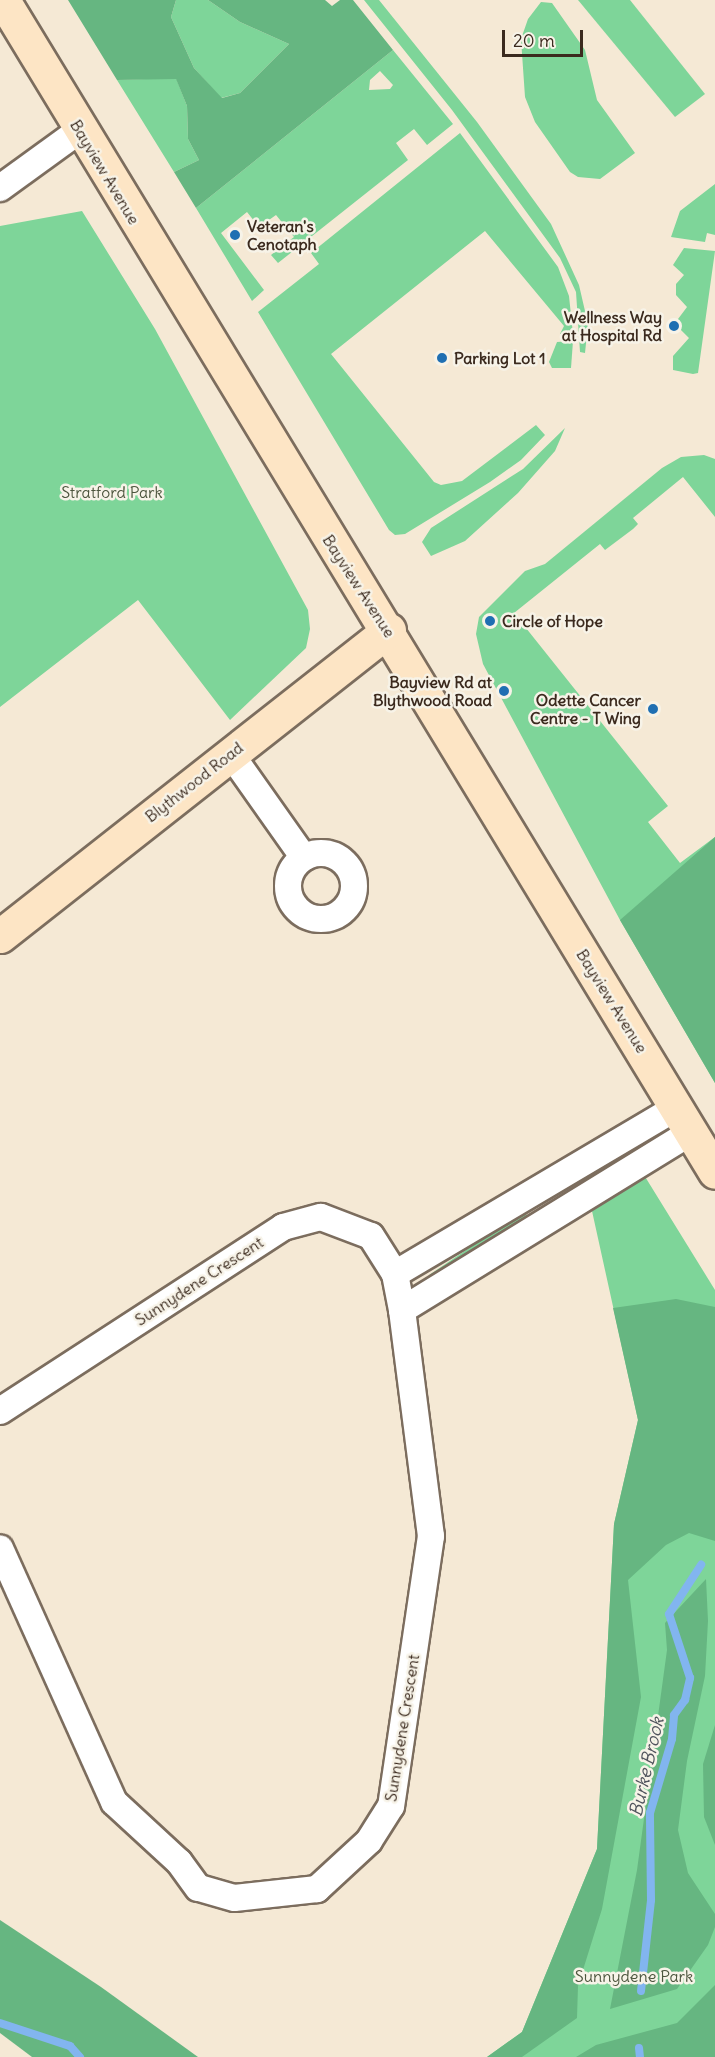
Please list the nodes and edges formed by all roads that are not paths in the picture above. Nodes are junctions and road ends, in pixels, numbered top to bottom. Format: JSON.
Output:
{"nodes":[{"id":1,"x":3,"y":0,"type":"edge"},
{"id":2,"x":80,"y":130,"type":"junction"},
{"id":3,"x":0,"y":188,"type":"edge"},
{"id":4,"x":389,"y":630,"type":"junction"},
{"id":5,"x":230,"y":753,"type":"junction"},
{"id":6,"x":304,"y":858,"type":"dead end"},
{"id":7,"x":0,"y":936,"type":"edge"},
{"id":8,"x":684,"y":1119,"type":"junction"},
{"id":9,"x":715,"y":1172,"type":"edge"},
{"id":10,"x":546,"y":1185,"type":"junction"},
{"id":11,"x":562,"y":1213,"type":"junction"},
{"id":12,"x":394,"y":1274,"type":"junction"},
{"id":13,"x":402,"y":1310,"type":"junction"},
{"id":14,"x":0,"y":1411,"type":"edge"},
{"id":15,"x":0,"y":1548,"type":"edge"}],
"edges":[{"from":1,"to":2,"type":"main road","name":"Bayview Avenue"},
{"from":2,"to":3,"type":"street"},
{"from":2,"to":4,"type":"main road","name":"Bayview Avenue"},
{"from":4,"to":5,"type":"main road","name":"Blythwood Road"},
{"from":4,"to":8,"type":"main road","name":"Bayview Avenue"},
{"from":5,"to":6,"type":"street"},
{"from":5,"to":7,"type":"main road","name":"Blythwood Road"},
{"from":8,"to":9,"type":"main road","name":"Bayview Avenue"},
{"from":8,"to":10,"type":"street"},
{"from":8,"to":11,"type":"street"},
{"from":10,"to":11,"type":"street"},
{"from":10,"to":12,"type":"street"},
{"from":11,"to":13,"type":"street"},
{"from":12,"to":13,"type":"street","name":"Sunnydene Crescent"},
{"from":12,"to":14,"type":"street","name":"Sunnydene Crescent"},
{"from":13,"to":15,"type":"street","name":"Sunnydene Crescent"}]}
